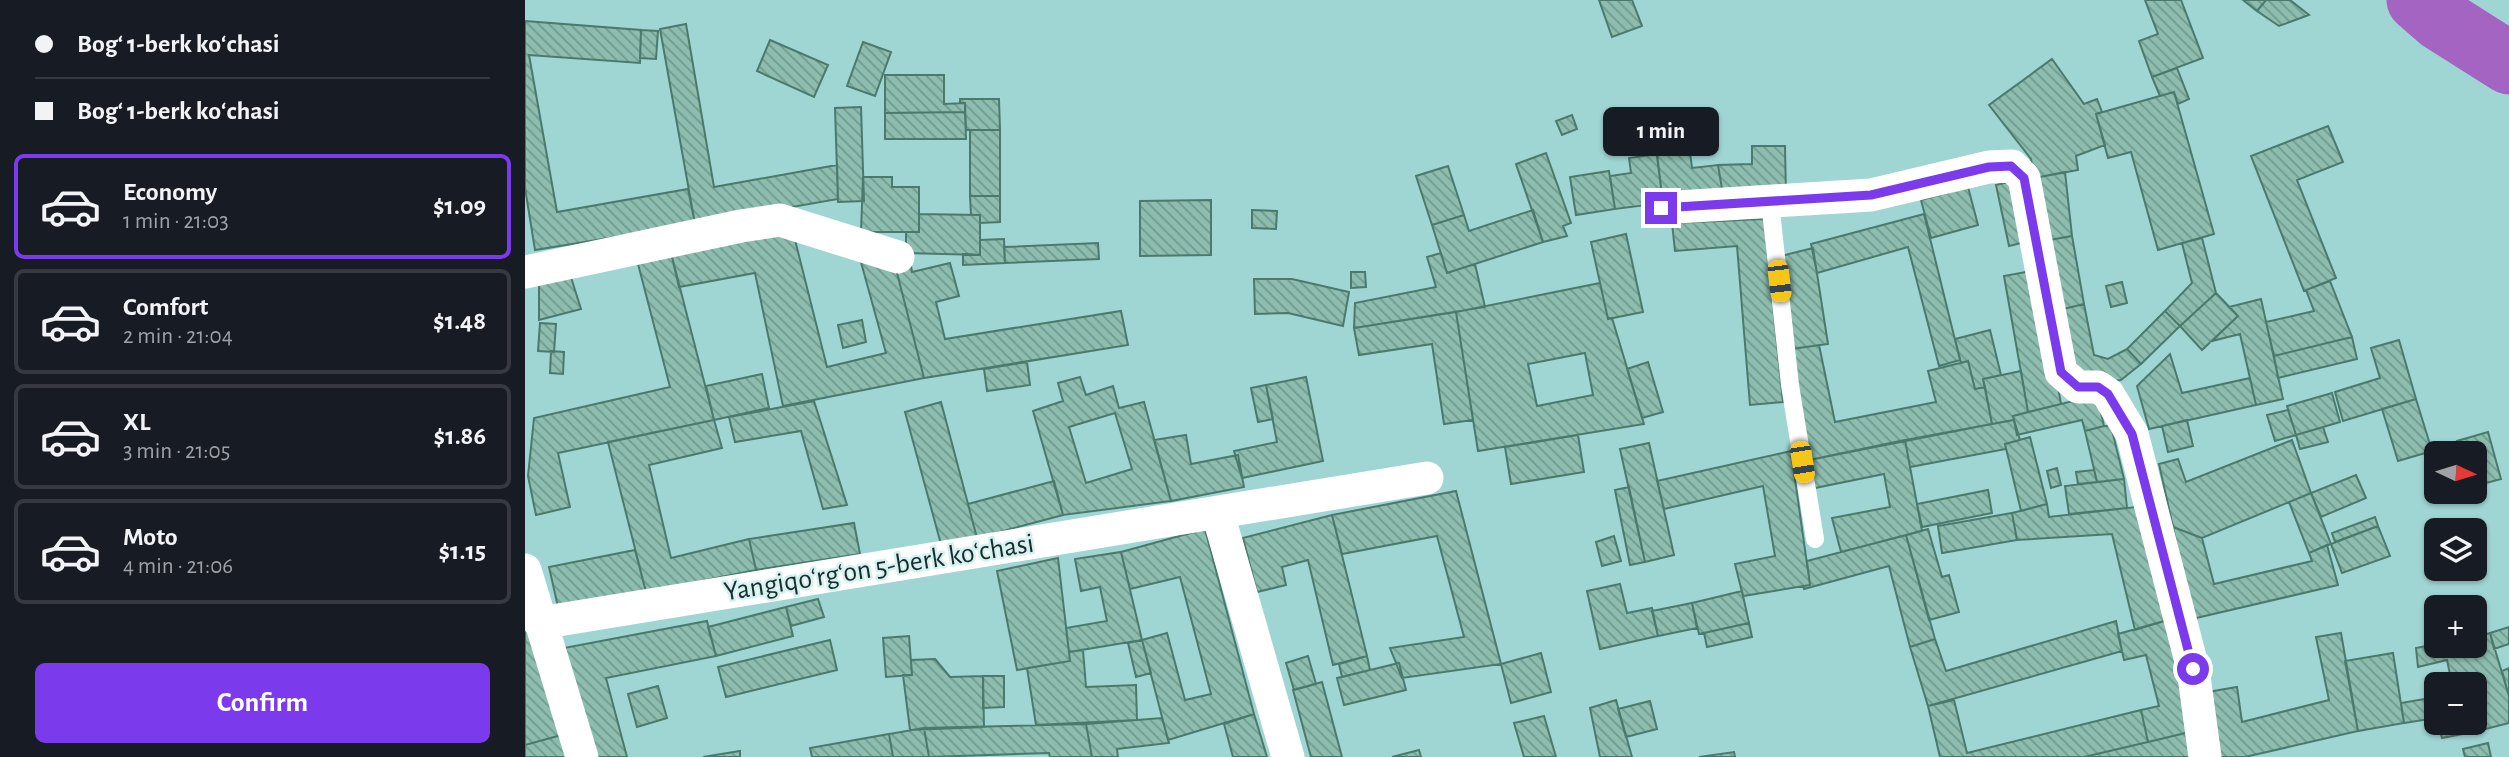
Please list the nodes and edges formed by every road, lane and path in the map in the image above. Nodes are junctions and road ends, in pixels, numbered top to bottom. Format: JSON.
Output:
{"nodes":[{"id":1,"x":1770,"y":202,"type":"junction"},
{"id":2,"x":1661,"y":208,"type":"dead end"},
{"id":3,"x":898,"y":257,"type":"dead end"},
{"id":4,"x":525,"y":272,"type":"edge"},
{"id":5,"x":1427,"y":478,"type":"dead end"},
{"id":6,"x":1217,"y":514,"type":"junction"},
{"id":7,"x":1815,"y":539,"type":"dead end"},
{"id":8,"x":525,"y":570,"type":"edge"},
{"id":9,"x":540,"y":623,"type":"junction"},
{"id":10,"x":582,"y":757,"type":"edge"},
{"id":11,"x":1288,"y":757,"type":"edge"},
{"id":12,"x":2204,"y":757,"type":"edge"}],
"edges":[{"from":1,"to":2,"type":"street"},
{"from":1,"to":7,"type":"lane"},
{"from":1,"to":12,"type":"street"},
{"from":3,"to":4,"type":"street"},
{"from":5,"to":6,"type":"street","name":"Yangiqoʻrgʻon 5-berk koʻchasi"},
{"from":6,"to":9,"type":"street","name":"Yangiqoʻrgʻon 5-berk koʻchasi"},
{"from":6,"to":11,"type":"street"},
{"from":8,"to":9,"type":"street"},
{"from":9,"to":10,"type":"street"}]}
